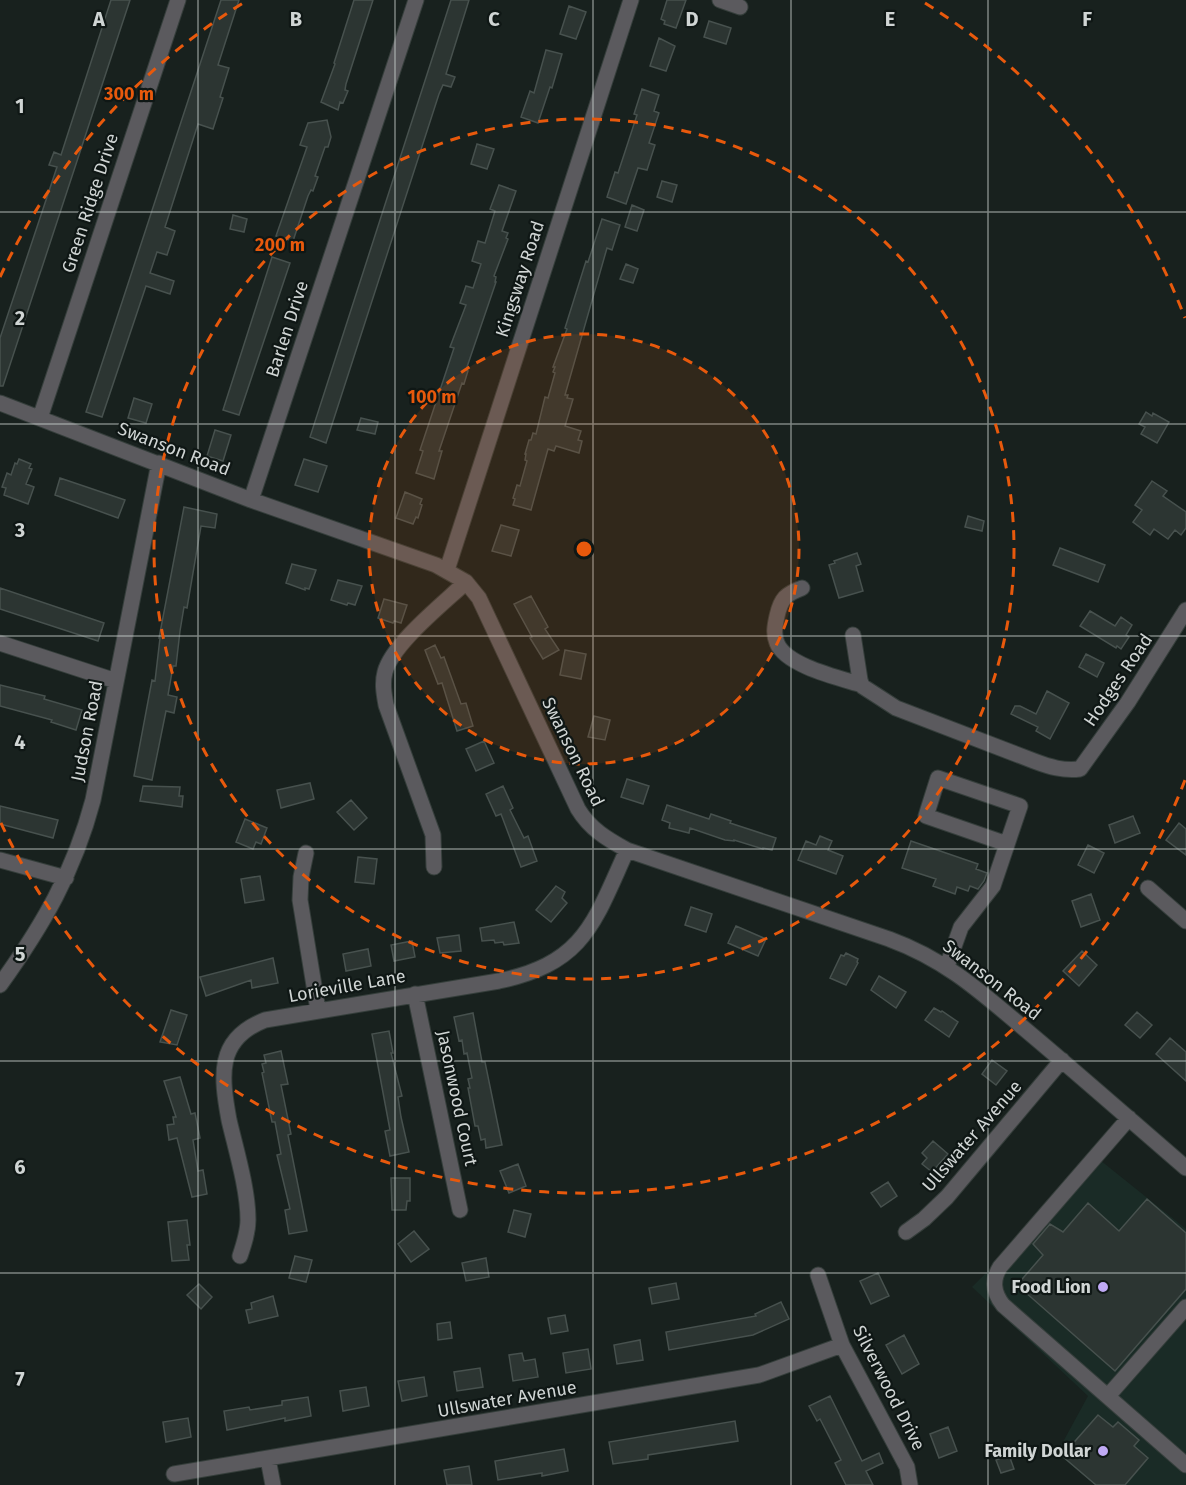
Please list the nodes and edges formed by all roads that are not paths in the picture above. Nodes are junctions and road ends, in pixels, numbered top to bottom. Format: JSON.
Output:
{"nodes":[{"id":1,"x":178,"y":0,"type":"edge"},
{"id":2,"x":416,"y":0,"type":"edge"},
{"id":3,"x":631,"y":0,"type":"edge"},
{"id":4,"x":720,"y":0,"type":"edge"},
{"id":5,"x":740,"y":7,"type":"dead end"},
{"id":6,"x":0,"y":403,"type":"edge"},
{"id":7,"x":40,"y":418,"type":"junction"},
{"id":8,"x":159,"y":463,"type":"junction"},
{"id":9,"x":252,"y":500,"type":"junction"},
{"id":10,"x":447,"y":570,"type":"junction"},
{"id":11,"x":466,"y":582,"type":"junction"},
{"id":12,"x":802,"y":588,"type":"dead end"},
{"id":13,"x":1186,"y":612,"type":"edge"},
{"id":14,"x":853,"y":635,"type":"dead end"},
{"id":15,"x":0,"y":643,"type":"edge"},
{"id":16,"x":116,"y":681,"type":"junction"},
{"id":17,"x":862,"y":685,"type":"junction"},
{"id":18,"x":1007,"y":844,"type":"junction"},
{"id":19,"x":627,"y":850,"type":"junction"},
{"id":20,"x":306,"y":854,"type":"dead end"},
{"id":21,"x":0,"y":860,"type":"edge"},
{"id":22,"x":434,"y":867,"type":"dead end"},
{"id":23,"x":66,"y":878,"type":"junction"},
{"id":24,"x":1148,"y":888,"type":"dead end"},
{"id":25,"x":1186,"y":921,"type":"edge"},
{"id":26,"x":947,"y":966,"type":"junction"},
{"id":27,"x":0,"y":985,"type":"edge"},
{"id":28,"x":415,"y":994,"type":"junction"},
{"id":29,"x":318,"y":1010,"type":"junction"},
{"id":30,"x":1062,"y":1060,"type":"junction"},
{"id":31,"x":1129,"y":1118,"type":"junction"},
{"id":32,"x":1186,"y":1168,"type":"edge"},
{"id":33,"x":460,"y":1210,"type":"dead end"},
{"id":34,"x":906,"y":1232,"type":"dead end"},
{"id":35,"x":240,"y":1256,"type":"dead end"},
{"id":36,"x":818,"y":1275,"type":"dead end"},
{"id":37,"x":1186,"y":1307,"type":"edge"},
{"id":38,"x":842,"y":1345,"type":"junction"},
{"id":39,"x":1108,"y":1396,"type":"junction"},
{"id":40,"x":268,"y":1459,"type":"junction"},
{"id":41,"x":1186,"y":1464,"type":"edge"},
{"id":42,"x":174,"y":1474,"type":"dead end"},
{"id":43,"x":273,"y":1485,"type":"edge"},
{"id":44,"x":910,"y":1485,"type":"edge"}],
"edges":[{"from":1,"to":7,"type":"street","name":"Green Ridge Drive"},
{"from":2,"to":9,"type":"street","name":"Barlen Drive"},
{"from":3,"to":10,"type":"street","name":"Kingsway Road"},
{"from":4,"to":5,"type":"street"},
{"from":6,"to":7,"type":"street","name":"Swanson Road"},
{"from":7,"to":8,"type":"street","name":"Swanson Road"},
{"from":8,"to":9,"type":"street","name":"Swanson Road"},
{"from":8,"to":16,"type":"street","name":"Judson Road"},
{"from":9,"to":10,"type":"street","name":"Swanson Road"},
{"from":10,"to":11,"type":"street","name":"Swanson Road"},
{"from":11,"to":19,"type":"street","name":"Swanson Road"},
{"from":11,"to":22,"type":"street"},
{"from":12,"to":17,"type":"street"},
{"from":13,"to":17,"type":"street","name":"Hodges Road"},
{"from":14,"to":17,"type":"street"},
{"from":15,"to":16,"type":"street"},
{"from":16,"to":23,"type":"street","name":"Judson Road"},
{"from":18,"to":18,"type":"street"},
{"from":18,"to":26,"type":"street"},
{"from":19,"to":26,"type":"street","name":"Swanson Road"},
{"from":19,"to":28,"type":"street","name":"Lorieville Lane"},
{"from":20,"to":29,"type":"street"},
{"from":21,"to":23,"type":"street"},
{"from":23,"to":27,"type":"street","name":"Judson Road"},
{"from":24,"to":25,"type":"street"},
{"from":26,"to":30,"type":"street","name":"Swanson Road"},
{"from":28,"to":29,"type":"street","name":"Lorieville Lane"},
{"from":28,"to":33,"type":"street","name":"Jasonwood Court"},
{"from":29,"to":35,"type":"street","name":"Lorieville Lane"},
{"from":30,"to":31,"type":"street","name":"Swanson Road"},
{"from":30,"to":34,"type":"street","name":"Ullswater Avenue"},
{"from":31,"to":32,"type":"street","name":"Swanson Road"},
{"from":31,"to":39,"type":"street"},
{"from":36,"to":38,"type":"street","name":"Silverwood Drive"},
{"from":37,"to":39,"type":"street"},
{"from":38,"to":40,"type":"street","name":"Ullswater Avenue"},
{"from":38,"to":44,"type":"street","name":"Silverwood Drive"},
{"from":39,"to":41,"type":"street"},
{"from":40,"to":42,"type":"street","name":"Ullswater Avenue"},
{"from":40,"to":43,"type":"street"}]}
